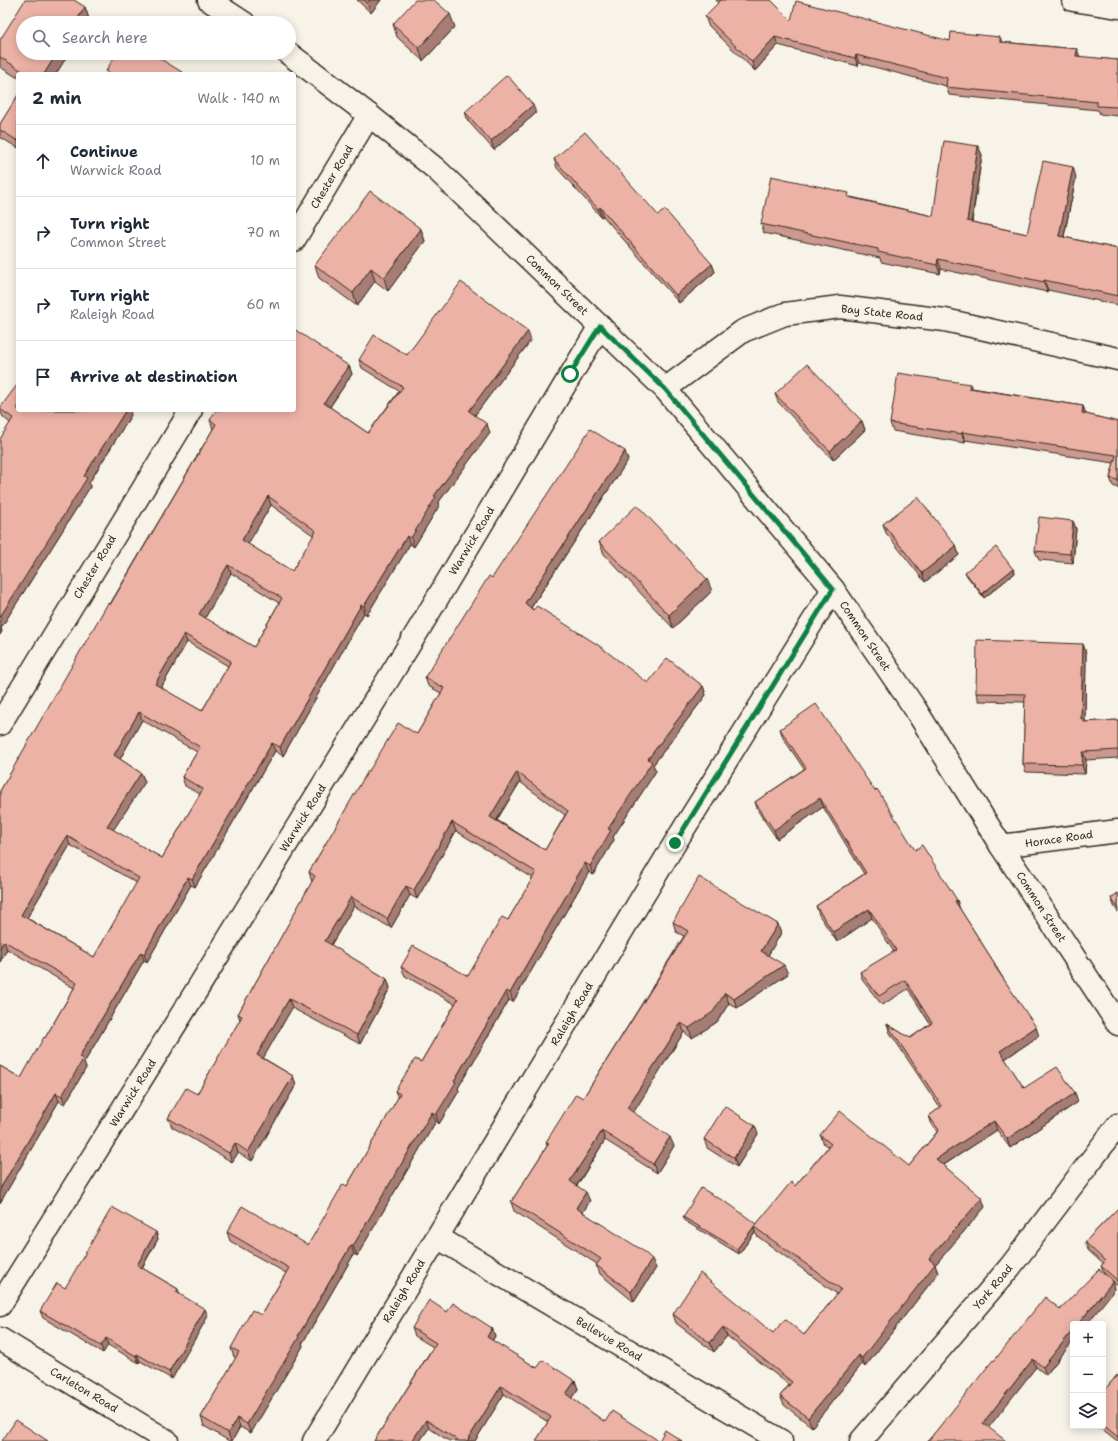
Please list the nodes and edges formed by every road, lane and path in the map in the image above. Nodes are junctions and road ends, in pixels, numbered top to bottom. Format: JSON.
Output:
{"nodes":[{"id":1,"x":209,"y":0,"type":"edge"},
{"id":2,"x":1073,"y":0,"type":"edge"},
{"id":3,"x":1118,"y":6,"type":"edge"},
{"id":4,"x":233,"y":16,"type":"edge"},
{"id":5,"x":296,"y":59,"type":"edge"},
{"id":6,"x":369,"y":115,"type":"junction"},
{"id":7,"x":296,"y":237,"type":"edge"},
{"id":8,"x":600,"y":326,"type":"junction"},
{"id":9,"x":1118,"y":359,"type":"edge"},
{"id":10,"x":665,"y":389,"type":"junction"},
{"id":11,"x":190,"y":412,"type":"edge"},
{"id":12,"x":833,"y":589,"type":"junction"},
{"id":13,"x":0,"y":724,"type":"edge"},
{"id":14,"x":1118,"y":831,"type":"edge"},
{"id":15,"x":1001,"y":846,"type":"junction"},
{"id":16,"x":1118,"y":1024,"type":"edge"},
{"id":17,"x":1118,"y":1126,"type":"edge"},
{"id":18,"x":436,"y":1237,"type":"junction"},
{"id":19,"x":0,"y":1305,"type":"edge"},
{"id":20,"x":0,"y":1339,"type":"edge"},
{"id":21,"x":167,"y":1441,"type":"edge"},
{"id":22,"x":314,"y":1441,"type":"edge"},
{"id":23,"x":781,"y":1441,"type":"edge"},
{"id":24,"x":860,"y":1441,"type":"edge"}],
"edges":[{"from":1,"to":4,"type":"street"},
{"from":2,"to":3,"type":"street"},
{"from":5,"to":6,"type":"street","name":"Common Street"},
{"from":6,"to":7,"type":"street","name":"Chester Road"},
{"from":6,"to":8,"type":"street","name":"Common Street"},
{"from":8,"to":10,"type":"street","name":"Common Street"},
{"from":8,"to":19,"type":"street","name":"Warwick Road"},
{"from":9,"to":10,"type":"street","name":"Bay State Road"},
{"from":10,"to":12,"type":"street","name":"Common Street"},
{"from":11,"to":13,"type":"street","name":"Chester Road"},
{"from":12,"to":15,"type":"street","name":"Common Street"},
{"from":12,"to":18,"type":"street","name":"Raleigh Road"},
{"from":14,"to":15,"type":"street","name":"Horace Road"},
{"from":15,"to":16,"type":"street","name":"Common Street"},
{"from":17,"to":24,"type":"street","name":"York Road"},
{"from":18,"to":22,"type":"street","name":"Raleigh Road"},
{"from":18,"to":23,"type":"street","name":"Bellevue Road"},
{"from":20,"to":21,"type":"street","name":"Carleton Road"}]}
